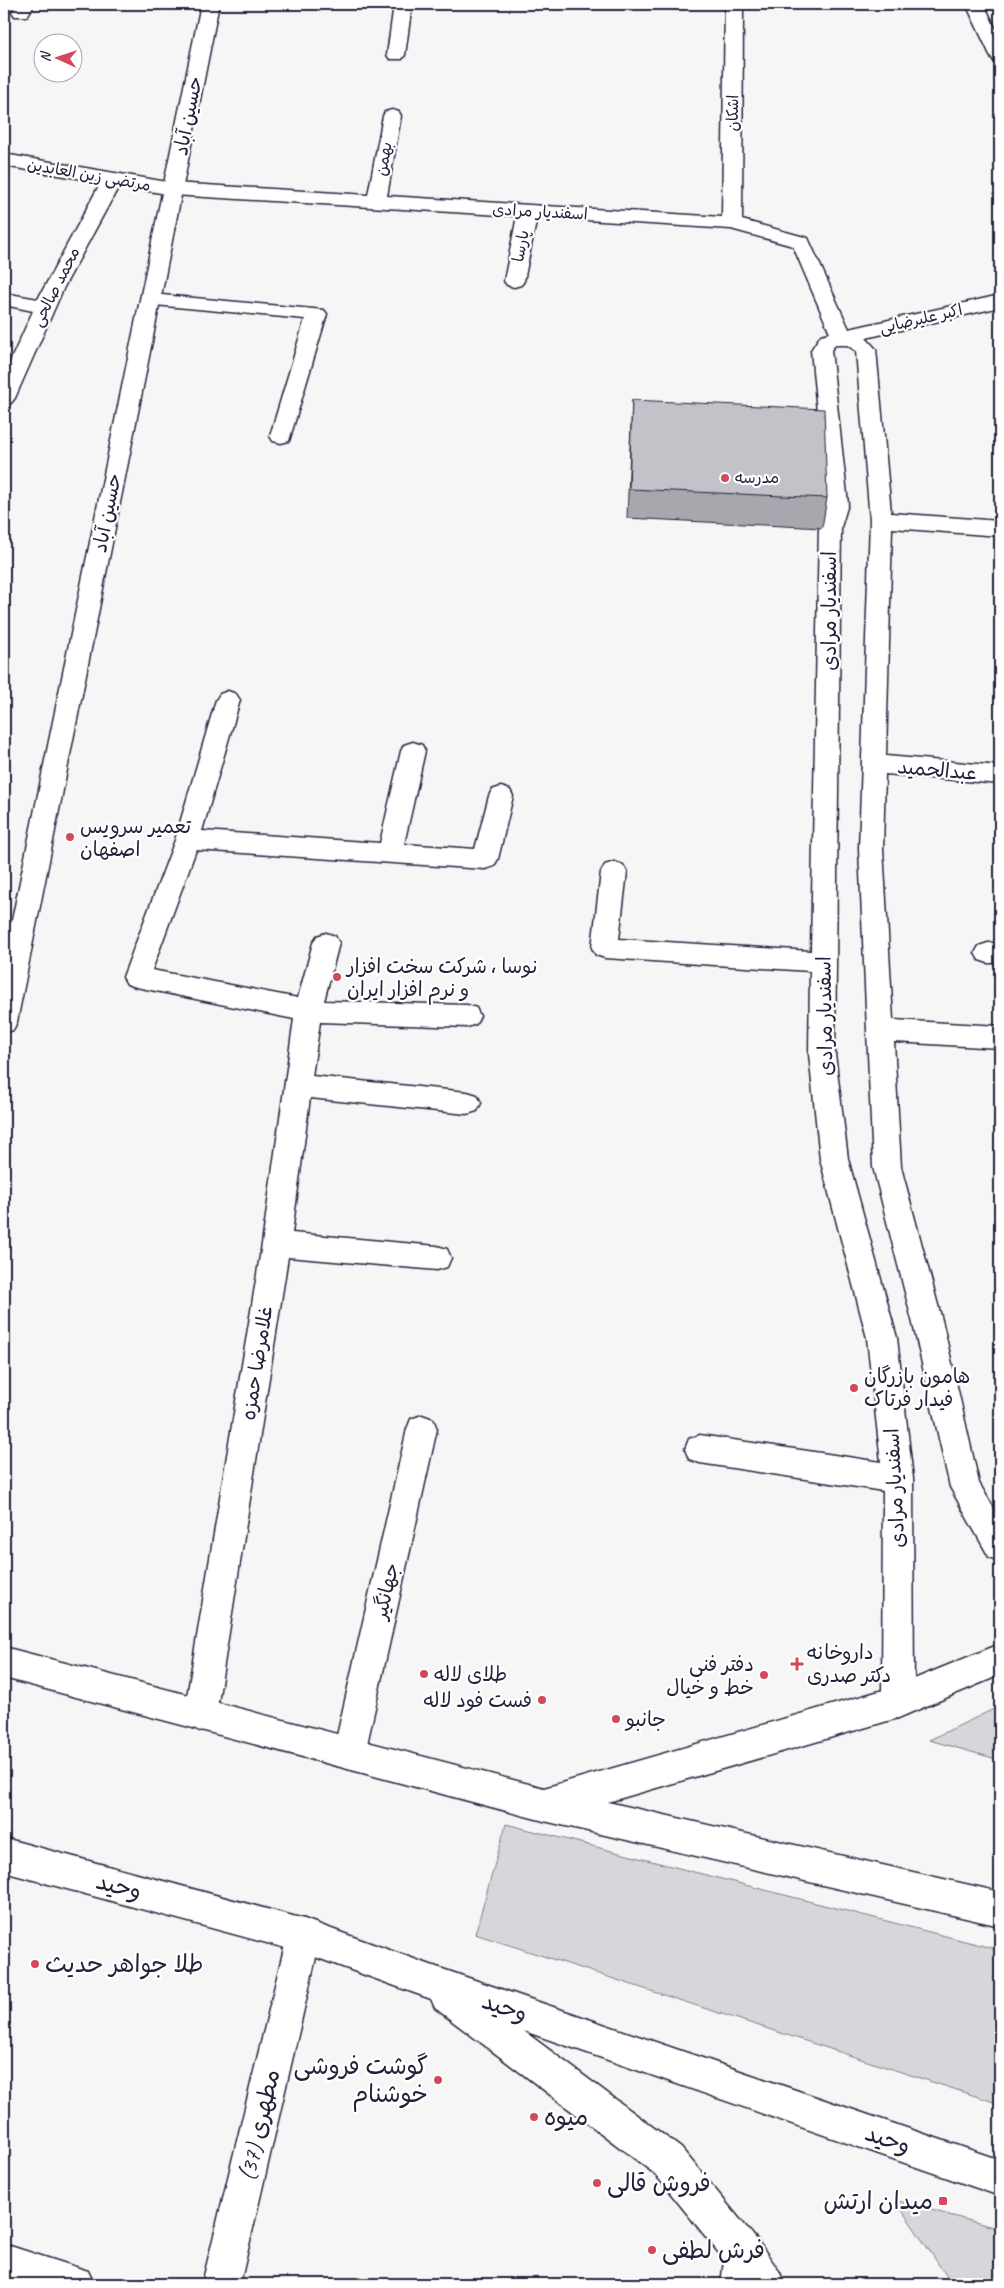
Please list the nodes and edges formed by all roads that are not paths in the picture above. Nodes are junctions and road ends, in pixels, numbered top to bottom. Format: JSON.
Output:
{"nodes":[{"id":1,"x":210,"y":4,"type":"edge"},
{"id":2,"x":403,"y":4,"type":"edge"},
{"id":3,"x":734,"y":4,"type":"edge"},
{"id":4,"x":975,"y":4,"type":"edge"},
{"id":5,"x":396,"y":56,"type":"dead end"},
{"id":6,"x":1000,"y":57,"type":"edge"},
{"id":7,"x":392,"y":116,"type":"dead end"},
{"id":8,"x":4,"y":160,"type":"edge"},
{"id":9,"x":113,"y":179,"type":"junction"},
{"id":10,"x":173,"y":189,"type":"junction"},
{"id":11,"x":376,"y":202,"type":"junction"},
{"id":12,"x":528,"y":211,"type":"junction"},
{"id":13,"x":732,"y":223,"type":"junction"},
{"id":14,"x":514,"y":281,"type":"dead end"},
{"id":15,"x":4,"y":299,"type":"edge"},
{"id":16,"x":151,"y":300,"type":"junction"},
{"id":17,"x":1000,"y":301,"type":"edge"},
{"id":18,"x":45,"y":307,"type":"junction"},
{"id":19,"x":842,"y":337,"type":"junction"},
{"id":20,"x":4,"y":398,"type":"edge"},
{"id":21,"x":280,"y":436,"type":"dead end"},
{"id":22,"x":881,"y":520,"type":"junction"},
{"id":23,"x":1000,"y":528,"type":"edge"},
{"id":24,"x":228,"y":700,"type":"dead end"},
{"id":25,"x":413,"y":751,"type":"dead end"},
{"id":26,"x":874,"y":764,"type":"junction"},
{"id":27,"x":1000,"y":775,"type":"edge"},
{"id":28,"x":501,"y":796,"type":"dead end"},
{"id":29,"x":187,"y":840,"type":"junction"},
{"id":30,"x":390,"y":852,"type":"junction"},
{"id":31,"x":614,"y":872,"type":"dead end"},
{"id":32,"x":13,"y":932,"type":"edge"},
{"id":33,"x":326,"y":943,"type":"dead end"},
{"id":34,"x":824,"y":962,"type":"junction"},
{"id":35,"x":308,"y":1011,"type":"junction"},
{"id":36,"x":467,"y":1016,"type":"dead end"},
{"id":37,"x":4,"y":1022,"type":"edge"},
{"id":38,"x":880,"y":1030,"type":"junction"},
{"id":39,"x":1000,"y":1037,"type":"edge"},
{"id":40,"x":298,"y":1086,"type":"junction"},
{"id":41,"x":467,"y":1103,"type":"dead end"},
{"id":42,"x":276,"y":1244,"type":"junction"},
{"id":43,"x":437,"y":1258,"type":"dead end"},
{"id":44,"x":422,"y":1429,"type":"dead end"},
{"id":45,"x":700,"y":1449,"type":"dead end"},
{"id":46,"x":898,"y":1478,"type":"junction"},
{"id":47,"x":1000,"y":1547,"type":"edge"},
{"id":48,"x":1000,"y":1659,"type":"edge"},
{"id":49,"x":4,"y":1663,"type":"edge"},
{"id":50,"x":898,"y":1702,"type":"junction"},
{"id":51,"x":200,"y":1714,"type":"junction"},
{"id":52,"x":350,"y":1753,"type":"junction"},
{"id":53,"x":544,"y":1804,"type":"junction"},
{"id":54,"x":4,"y":1854,"type":"edge"},
{"id":55,"x":1000,"y":1909,"type":"edge"},
{"id":56,"x":304,"y":1936,"type":"junction"},
{"id":57,"x":426,"y":1980,"type":"junction"},
{"id":58,"x":1000,"y":2178,"type":"edge"},
{"id":59,"x":4,"y":2262,"type":"edge"},
{"id":60,"x":742,"y":2268,"type":"edge"},
{"id":61,"x":75,"y":2284,"type":"edge"},
{"id":62,"x":221,"y":2284,"type":"edge"},
{"id":63,"x":766,"y":2284,"type":"edge"}],
"edges":[{"from":1,"to":10,"type":"street","name":"حسین آباد"},
{"from":2,"to":5,"type":"street"},
{"from":3,"to":13,"type":"street","name":"اشکان"},
{"from":4,"to":6,"type":"street"},
{"from":7,"to":11,"type":"street","name":"بهمن"},
{"from":8,"to":9,"type":"street","name":"مرتضی زین العابدین"},
{"from":9,"to":10,"type":"street","name":"مرتضی زین العابدین"},
{"from":9,"to":18,"type":"street","name":"محمد صالحی"},
{"from":10,"to":11,"type":"street","name":"اسفندیار مرادی"},
{"from":10,"to":16,"type":"street","name":"حسین آباد"},
{"from":11,"to":12,"type":"street","name":"اسفندیار مرادی"},
{"from":12,"to":13,"type":"street","name":"اسفندیار مرادی"},
{"from":12,"to":14,"type":"street","name":"پارسا"},
{"from":13,"to":19,"type":"street","name":"اسفندیار مرادی"},
{"from":15,"to":18,"type":"street"},
{"from":16,"to":21,"type":"street"},
{"from":16,"to":32,"type":"street","name":"حسین آباد"},
{"from":17,"to":19,"type":"street","name":"اکبر علیرضایی"},
{"from":18,"to":20,"type":"street","name":"محمد صالحی"},
{"from":19,"to":22,"type":"street"},
{"from":19,"to":34,"type":"street","name":"اسفندیار مرادی"},
{"from":22,"to":23,"type":"street"},
{"from":22,"to":26,"type":"street"},
{"from":24,"to":29,"type":"street"},
{"from":25,"to":30,"type":"street"},
{"from":26,"to":27,"type":"street","name":"عبدالحمید"},
{"from":26,"to":38,"type":"street"},
{"from":28,"to":30,"type":"street"},
{"from":29,"to":30,"type":"street"},
{"from":29,"to":35,"type":"street"},
{"from":31,"to":34,"type":"street"},
{"from":32,"to":37,"type":"street","name":"حسین آباد"},
{"from":33,"to":35,"type":"street","name":"غلامرضا حمزه"},
{"from":34,"to":46,"type":"street","name":"اسفندیار مرادی"},
{"from":35,"to":36,"type":"street"},
{"from":35,"to":40,"type":"street","name":"غلامرضا حمزه"},
{"from":38,"to":39,"type":"street"},
{"from":38,"to":47,"type":"street"},
{"from":40,"to":41,"type":"street"},
{"from":40,"to":42,"type":"street","name":"غلامرضا حمزه"},
{"from":42,"to":43,"type":"street"},
{"from":42,"to":51,"type":"street","name":"غلامرضا حمزه"},
{"from":44,"to":52,"type":"street","name":"جهانگیر"},
{"from":45,"to":46,"type":"street"},
{"from":46,"to":50,"type":"street","name":"اسفندیار مرادی"},
{"from":48,"to":50,"type":"street"},
{"from":49,"to":51,"type":"street"},
{"from":50,"to":53,"type":"street"},
{"from":51,"to":52,"type":"street"},
{"from":52,"to":53,"type":"street"},
{"from":53,"to":55,"type":"street"},
{"from":54,"to":56,"type":"street","name":"وحید"},
{"from":56,"to":57,"type":"street","name":"وحید"},
{"from":56,"to":62,"type":"street","name":"مطهری (37)"},
{"from":57,"to":58,"type":"street","name":"وحید"},
{"from":57,"to":60,"type":"street"},
{"from":59,"to":61,"type":"street"},
{"from":60,"to":63,"type":"street"}]}
